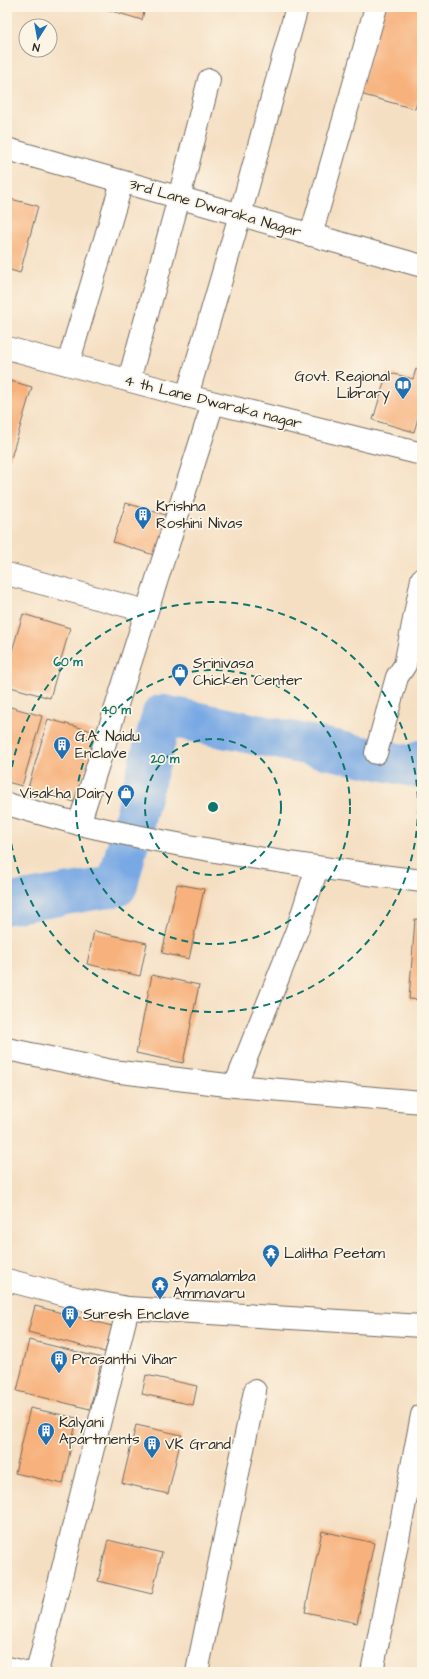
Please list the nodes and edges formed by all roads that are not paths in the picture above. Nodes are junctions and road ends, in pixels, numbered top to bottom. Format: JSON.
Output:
{"nodes":[{"id":1,"x":297,"y":7,"type":"edge"},
{"id":2,"x":376,"y":7,"type":"edge"},
{"id":3,"x":209,"y":80,"type":"dead end"},
{"id":4,"x":7,"y":149,"type":"edge"},
{"id":5,"x":122,"y":182,"type":"junction"},
{"id":6,"x":179,"y":198,"type":"junction"},
{"id":7,"x":240,"y":215,"type":"junction"},
{"id":8,"x":311,"y":235,"type":"junction"},
{"id":9,"x":422,"y":266,"type":"edge"},
{"id":10,"x":7,"y":348,"type":"edge"},
{"id":11,"x":68,"y":364,"type":"junction"},
{"id":12,"x":129,"y":380,"type":"junction"},
{"id":13,"x":187,"y":396,"type":"junction"},
{"id":14,"x":213,"y":403,"type":"junction"},
{"id":15,"x":421,"y":450,"type":"edge"},
{"id":16,"x":7,"y":574,"type":"edge"},
{"id":17,"x":422,"y":579,"type":"edge"},
{"id":18,"x":146,"y":610,"type":"junction"},
{"id":19,"x":414,"y":667,"type":"edge"},
{"id":20,"x":376,"y":753,"type":"dead end"},
{"id":21,"x":7,"y":804,"type":"edge"},
{"id":22,"x":79,"y":824,"type":"junction"},
{"id":23,"x":317,"y":868,"type":"junction"},
{"id":24,"x":422,"y":880,"type":"edge"},
{"id":25,"x":7,"y":1049,"type":"edge"},
{"id":26,"x":234,"y":1086,"type":"junction"},
{"id":27,"x":422,"y":1102,"type":"edge"},
{"id":28,"x":7,"y":1280,"type":"edge"},
{"id":29,"x":128,"y":1308,"type":"junction"},
{"id":30,"x":422,"y":1326,"type":"edge"},
{"id":31,"x":255,"y":1390,"type":"dead end"},
{"id":32,"x":422,"y":1415,"type":"edge"},
{"id":33,"x":7,"y":1668,"type":"edge"},
{"id":34,"x":23,"y":1672,"type":"edge"},
{"id":35,"x":37,"y":1672,"type":"edge"},
{"id":36,"x":197,"y":1672,"type":"edge"},
{"id":37,"x":372,"y":1672,"type":"edge"}],
"edges":[{"from":1,"to":7,"type":"street"},
{"from":2,"to":8,"type":"street"},
{"from":3,"to":6,"type":"street"},
{"from":4,"to":5,"type":"street","name":"3rd Lane Dwaraka Nagar"},
{"from":5,"to":6,"type":"street","name":"3rd Lane Dwaraka Nagar"},
{"from":5,"to":11,"type":"street"},
{"from":6,"to":7,"type":"street","name":"3rd Lane Dwaraka Nagar"},
{"from":6,"to":12,"type":"street"},
{"from":7,"to":8,"type":"street","name":"3rd Lane Dwaraka Nagar"},
{"from":7,"to":13,"type":"street"},
{"from":8,"to":9,"type":"street","name":"3rd Lane Dwaraka Nagar"},
{"from":10,"to":11,"type":"street","name":"4 th Lane Dwaraka nagar"},
{"from":11,"to":12,"type":"street","name":"4 th Lane Dwaraka nagar"},
{"from":12,"to":13,"type":"street","name":"4 th Lane Dwaraka nagar"},
{"from":13,"to":14,"type":"street","name":"4 th Lane Dwaraka nagar"},
{"from":14,"to":15,"type":"street","name":"4 th Lane Dwaraka nagar"},
{"from":14,"to":18,"type":"street"},
{"from":16,"to":18,"type":"street"},
{"from":17,"to":19,"type":"street"},
{"from":18,"to":22,"type":"street"},
{"from":19,"to":20,"type":"street"},
{"from":21,"to":22,"type":"street"},
{"from":22,"to":23,"type":"street"},
{"from":23,"to":24,"type":"street"},
{"from":23,"to":26,"type":"street"},
{"from":25,"to":26,"type":"street"},
{"from":26,"to":27,"type":"street"},
{"from":28,"to":29,"type":"street"},
{"from":29,"to":30,"type":"street"},
{"from":29,"to":35,"type":"street"},
{"from":31,"to":36,"type":"street"},
{"from":32,"to":37,"type":"street"},
{"from":33,"to":34,"type":"street"}]}
